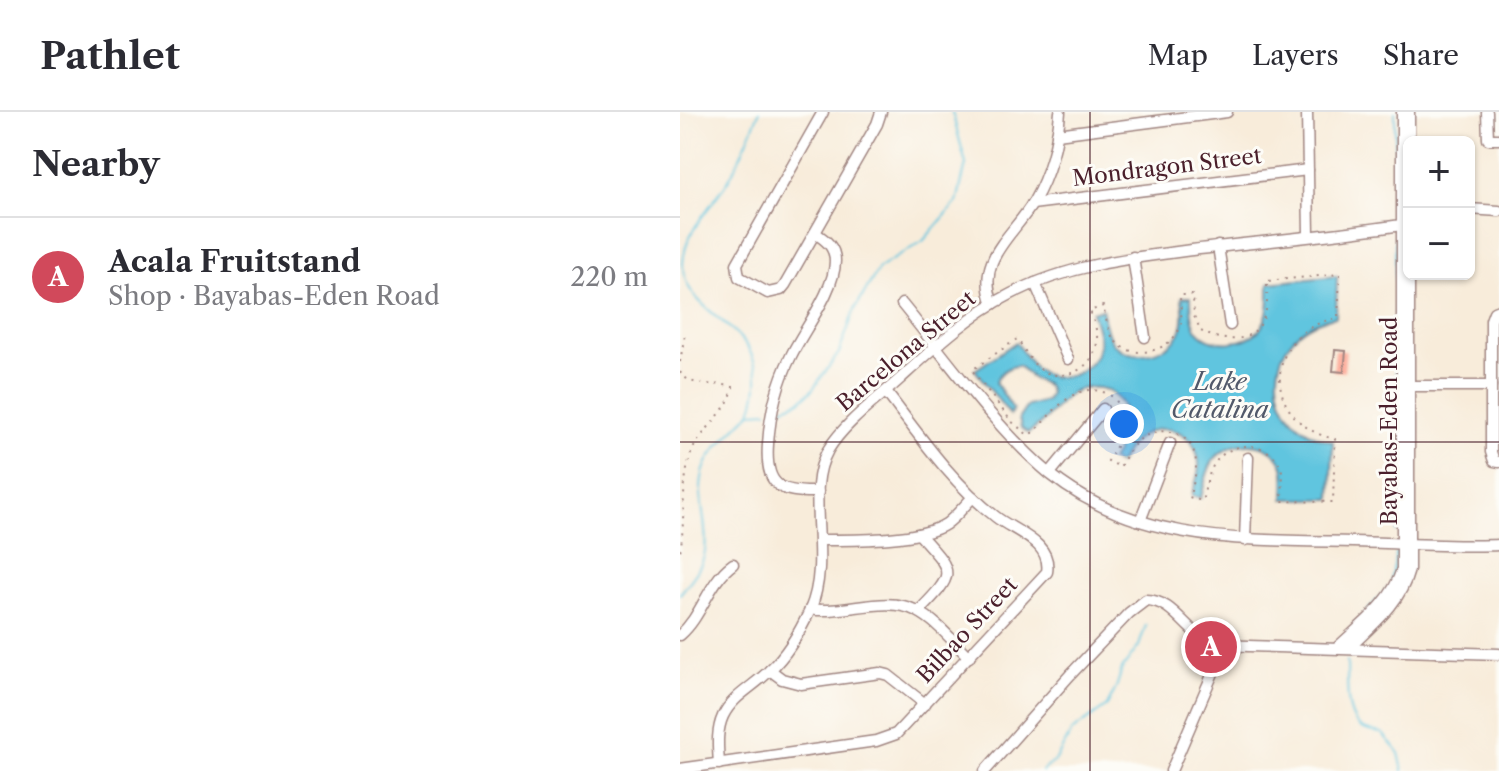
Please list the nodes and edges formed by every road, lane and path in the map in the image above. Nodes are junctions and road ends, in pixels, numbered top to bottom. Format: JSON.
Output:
{"nodes":[{"id":1,"x":823,"y":112,"type":"edge"},
{"id":2,"x":881,"y":112,"type":"edge"},
{"id":3,"x":1060,"y":112,"type":"edge"},
{"id":4,"x":1227,"y":112,"type":"edge"},
{"id":5,"x":1307,"y":112,"type":"edge"},
{"id":6,"x":1402,"y":112,"type":"edge"},
{"id":7,"x":1409,"y":112,"type":"edge"},
{"id":8,"x":1487,"y":112,"type":"edge"},
{"id":9,"x":1057,"y":134,"type":"junction"},
{"id":10,"x":1499,"y":139,"type":"edge"},
{"id":11,"x":1308,"y":170,"type":"junction"},
{"id":12,"x":1032,"y":204,"type":"junction"},
{"id":13,"x":1406,"y":208,"type":"edge"},
{"id":14,"x":1406,"y":208,"type":"edge"},
{"id":15,"x":1475,"y":209,"type":"edge"},
{"id":16,"x":1499,"y":211,"type":"edge"},
{"id":17,"x":1403,"y":225,"type":"edge"},
{"id":18,"x":815,"y":233,"type":"junction"},
{"id":19,"x":1309,"y":235,"type":"junction"},
{"id":20,"x":1218,"y":246,"type":"junction"},
{"id":21,"x":1133,"y":257,"type":"junction"},
{"id":22,"x":1404,"y":280,"type":"edge"},
{"id":23,"x":1035,"y":283,"type":"junction"},
{"id":24,"x":902,"y":304,"type":"dead end"},
{"id":25,"x":993,"y":304,"type":"junction"},
{"id":26,"x":1499,"y":310,"type":"edge"},
{"id":27,"x":1230,"y":325,"type":"dead end"},
{"id":28,"x":685,"y":333,"type":"dead end"},
{"id":29,"x":1145,"y":337,"type":"dead end"},
{"id":30,"x":936,"y":346,"type":"junction"},
{"id":31,"x":1068,"y":359,"type":"dead end"},
{"id":32,"x":680,"y":362,"type":"edge"},
{"id":33,"x":680,"y":372,"type":"edge"},
{"id":34,"x":1405,"y":386,"type":"junction"},
{"id":35,"x":1491,"y":386,"type":"junction"},
{"id":36,"x":886,"y":392,"type":"junction"},
{"id":37,"x":1103,"y":409,"type":"dead end"},
{"id":38,"x":1021,"y":432,"type":"joint"},
{"id":39,"x":1170,"y":443,"type":"dead end"},
{"id":40,"x":1248,"y":458,"type":"dead end"},
{"id":41,"x":1499,"y":462,"type":"edge"},
{"id":42,"x":1050,"y":473,"type":"junction"},
{"id":43,"x":818,"y":492,"type":"junction"},
{"id":44,"x":973,"y":497,"type":"junction"},
{"id":45,"x":1140,"y":521,"type":"junction"},
{"id":46,"x":919,"y":534,"type":"junction"},
{"id":47,"x":821,"y":540,"type":"junction"},
{"id":48,"x":1245,"y":540,"type":"junction"},
{"id":49,"x":1406,"y":543,"type":"junction"},
{"id":50,"x":1499,"y":545,"type":"edge"},
{"id":51,"x":680,"y":552,"type":"edge"},
{"id":52,"x":733,"y":564,"type":"dead end"},
{"id":53,"x":810,"y":609,"type":"junction"},
{"id":54,"x":919,"y":611,"type":"junction"},
{"id":55,"x":680,"y":635,"type":"edge"},
{"id":56,"x":1361,"y":635,"type":"junction"},
{"id":57,"x":1225,"y":645,"type":"junction"},
{"id":58,"x":1343,"y":648,"type":"junction"},
{"id":59,"x":1364,"y":648,"type":"junction"},
{"id":60,"x":1499,"y":654,"type":"edge"},
{"id":61,"x":969,"y":657,"type":"junction"},
{"id":62,"x":770,"y":670,"type":"junction"},
{"id":63,"x":925,"y":704,"type":"junction"},
{"id":64,"x":719,"y":764,"type":"junction"},
{"id":65,"x":680,"y":769,"type":"edge"},
{"id":66,"x":985,"y":771,"type":"edge"},
{"id":67,"x":1171,"y":771,"type":"edge"}],
"edges":[{"from":1,"to":18,"type":"street"},
{"from":2,"to":18,"type":"street"},
{"from":3,"to":9,"type":"street"},
{"from":4,"to":9,"type":"street"},
{"from":5,"to":11,"type":"street"},
{"from":6,"to":13,"type":"street","name":"Bayabas-Eden Road"},
{"from":7,"to":14,"type":"street","name":"Bayabas-Eden Road"},
{"from":8,"to":10,"type":"street"},
{"from":9,"to":12,"type":"street"},
{"from":11,"to":12,"type":"street","name":"Mondragon Street"},
{"from":11,"to":19,"type":"street"},
{"from":12,"to":25,"type":"street"},
{"from":15,"to":16,"type":"street"},
{"from":17,"to":19,"type":"street","name":"Barcelona Street"},
{"from":18,"to":43,"type":"street"},
{"from":19,"to":20,"type":"street","name":"Barcelona Street"},
{"from":20,"to":21,"type":"street","name":"Barcelona Street"},
{"from":20,"to":27,"type":"street"},
{"from":21,"to":23,"type":"street","name":"Barcelona Street"},
{"from":21,"to":29,"type":"street"},
{"from":22,"to":34,"type":"street","name":"Bayabas-Eden Road"},
{"from":23,"to":25,"type":"street","name":"Barcelona Street"},
{"from":23,"to":31,"type":"street"},
{"from":24,"to":30,"type":"street"},
{"from":25,"to":30,"type":"street","name":"Barcelona Street"},
{"from":26,"to":35,"type":"street"},
{"from":28,"to":32,"type":"path"},
{"from":30,"to":36,"type":"street","name":"Barcelona Street"},
{"from":30,"to":42,"type":"street"},
{"from":33,"to":51,"type":"path"},
{"from":34,"to":35,"type":"street"},
{"from":34,"to":49,"type":"street","name":"Bayabas-Eden Road"},
{"from":35,"to":41,"type":"street"},
{"from":36,"to":43,"type":"street","name":"Barcelona Street"},
{"from":36,"to":44,"type":"street","name":"Bilbao Street"},
{"from":37,"to":42,"type":"street"},
{"from":38,"to":38,"type":"path"},
{"from":39,"to":45,"type":"street"},
{"from":40,"to":48,"type":"street"},
{"from":42,"to":45,"type":"street"},
{"from":43,"to":47,"type":"street","name":"Barcelona Street"},
{"from":44,"to":46,"type":"street"},
{"from":44,"to":61,"type":"street","name":"Bilbao Street"},
{"from":45,"to":48,"type":"street"},
{"from":46,"to":47,"type":"street"},
{"from":46,"to":54,"type":"street"},
{"from":47,"to":53,"type":"street","name":"Barcelona Street"},
{"from":48,"to":49,"type":"street"},
{"from":49,"to":50,"type":"street"},
{"from":49,"to":56,"type":"street","name":"Bayabas-Eden Road"},
{"from":49,"to":58,"type":"street","name":"Bayabas-Eden Road"},
{"from":52,"to":55,"type":"street"},
{"from":53,"to":54,"type":"street"},
{"from":53,"to":62,"type":"street","name":"Barcelona Street"},
{"from":54,"to":61,"type":"street"},
{"from":56,"to":58,"type":"street","name":"Bayabas-Eden Road"},
{"from":56,"to":59,"type":"street"},
{"from":57,"to":58,"type":"street"},
{"from":57,"to":66,"type":"street"},
{"from":57,"to":67,"type":"street"},
{"from":58,"to":59,"type":"street"},
{"from":59,"to":60,"type":"street"},
{"from":61,"to":63,"type":"street","name":"Bilbao Street"},
{"from":62,"to":63,"type":"street"},
{"from":62,"to":64,"type":"street","name":"Barcelona Street"},
{"from":63,"to":64,"type":"street","name":"Bilbao Street"},
{"from":64,"to":65,"type":"street","name":"Bilbao Street"}]}
